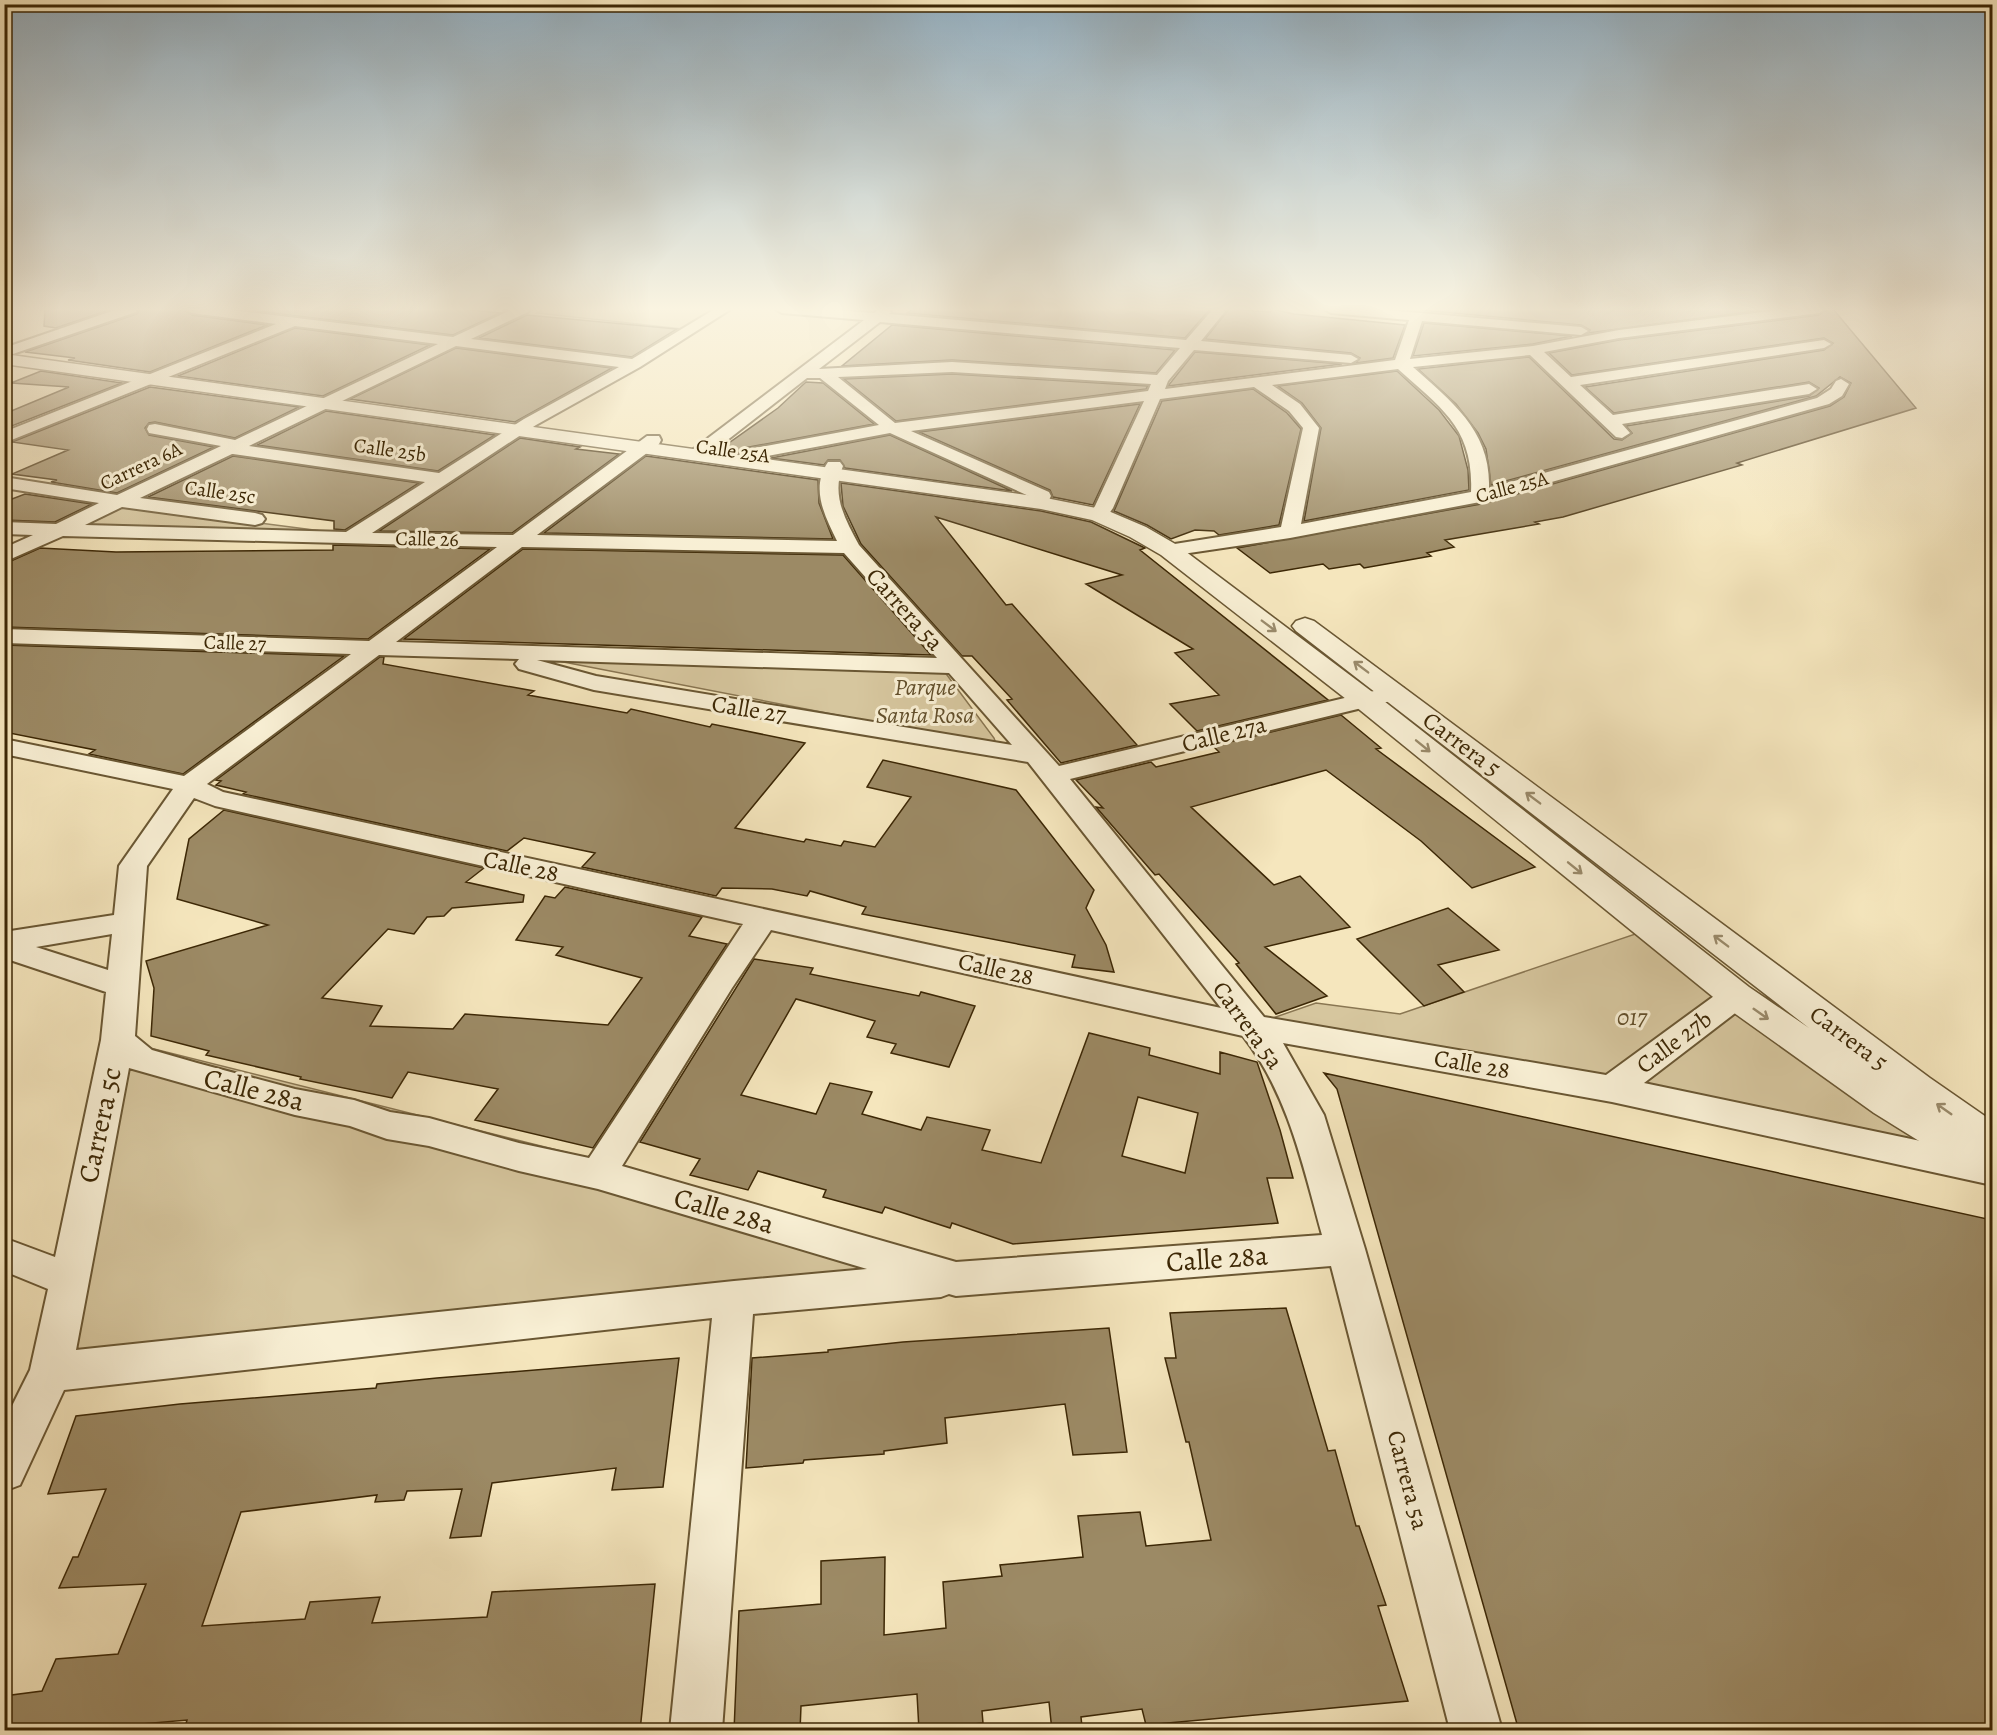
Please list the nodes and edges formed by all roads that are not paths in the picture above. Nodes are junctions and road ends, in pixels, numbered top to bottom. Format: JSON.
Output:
{"nodes":[{"id":1,"x":125,"y":390,"type":"edge"},
{"id":2,"x":260,"y":390,"type":"edge"},
{"id":3,"x":353,"y":390,"type":"edge"},
{"id":4,"x":588,"y":390,"type":"edge"},
{"id":5,"x":784,"y":390,"type":"edge"},
{"id":6,"x":844,"y":390,"type":"edge"},
{"id":7,"x":1156,"y":390,"type":"edge"},
{"id":8,"x":1197,"y":390,"type":"edge"},
{"id":9,"x":1269,"y":390,"type":"edge"},
{"id":10,"x":1428,"y":390,"type":"edge"},
{"id":11,"x":1577,"y":390,"type":"edge"},
{"id":12,"x":1779,"y":390,"type":"edge"},
{"id":13,"x":1839,"y":390,"type":"edge"},
{"id":14,"x":1153,"y":395,"type":"junction"},
{"id":15,"x":331,"y":400,"type":"junction"},
{"id":16,"x":1609,"y":421,"type":"junction"},
{"id":17,"x":523,"y":426,"type":"junction"},
{"id":18,"x":892,"y":428,"type":"junction"},
{"id":19,"x":155,"y":429,"type":"dead end"},
{"id":20,"x":4,"y":438,"type":"edge"},
{"id":21,"x":648,"y":444,"type":"junction"},
{"id":22,"x":233,"y":449,"type":"junction"},
{"id":23,"x":703,"y":451,"type":"junction"},
{"id":24,"x":1642,"y":452,"type":"junction"},
{"id":25,"x":746,"y":458,"type":"junction"},
{"id":26,"x":832,"y":470,"type":"junction"},
{"id":27,"x":444,"y":479,"type":"junction"},
{"id":28,"x":4,"y":483,"type":"edge"},
{"id":29,"x":1042,"y":496,"type":"junction"},
{"id":30,"x":1480,"y":496,"type":"junction"},
{"id":31,"x":118,"y":501,"type":"junction"},
{"id":32,"x":1101,"y":511,"type":"junction"},
{"id":33,"x":4,"y":528,"type":"edge"},
{"id":34,"x":56,"y":530,"type":"junction"},
{"id":35,"x":1290,"y":532,"type":"junction"},
{"id":36,"x":354,"y":536,"type":"junction"},
{"id":37,"x":516,"y":541,"type":"junction"},
{"id":38,"x":850,"y":547,"type":"junction"},
{"id":39,"x":1181,"y":548,"type":"junction"},
{"id":40,"x":4,"y":556,"type":"edge"},
{"id":41,"x":4,"y":636,"type":"edge"},
{"id":42,"x":372,"y":647,"type":"junction"},
{"id":43,"x":466,"y":652,"type":"junction"},
{"id":44,"x":957,"y":666,"type":"junction"},
{"id":45,"x":1380,"y":696,"type":"junction"},
{"id":46,"x":4,"y":746,"type":"edge"},
{"id":47,"x":1035,"y":756,"type":"junction"},
{"id":48,"x":1053,"y":775,"type":"junction"},
{"id":49,"x":189,"y":785,"type":"junction"},
{"id":50,"x":766,"y":918,"type":"junction"},
{"id":51,"x":129,"y":922,"type":"junction"},
{"id":52,"x":4,"y":942,"type":"edge"},
{"id":53,"x":4,"y":947,"type":"edge"},
{"id":54,"x":122,"y":986,"type":"junction"},
{"id":55,"x":1736,"y":996,"type":"junction"},
{"id":56,"x":1251,"y":1026,"type":"junction"},
{"id":57,"x":118,"y":1040,"type":"junction"},
{"id":58,"x":1612,"y":1089,"type":"junction"},
{"id":59,"x":1992,"y":1142,"type":"edge"},
{"id":60,"x":1992,"y":1165,"type":"edge"},
{"id":61,"x":1992,"y":1171,"type":"edge"},
{"id":62,"x":598,"y":1174,"type":"junction"},
{"id":63,"x":1346,"y":1249,"type":"junction"},
{"id":64,"x":4,"y":1254,"type":"edge"},
{"id":65,"x":68,"y":1279,"type":"junction"},
{"id":66,"x":956,"y":1279,"type":"junction"},
{"id":67,"x":734,"y":1298,"type":"junction"},
{"id":68,"x":51,"y":1372,"type":"junction"},
{"id":69,"x":4,"y":1470,"type":"edge"},
{"id":70,"x":696,"y":1731,"type":"edge"},
{"id":71,"x":1476,"y":1731,"type":"edge"}],
"edges":[{"from":1,"to":20,"type":"street"},
{"from":2,"to":15,"type":"street","name":"Calle 25A"},
{"from":3,"to":15,"type":"street","name":"Carrera 6A"},
{"from":4,"to":17,"type":"street"},
{"from":5,"to":23,"type":"street"},
{"from":6,"to":18,"type":"street"},
{"from":7,"to":14,"type":"street"},
{"from":8,"to":14,"type":"street"},
{"from":9,"to":35,"type":"street"},
{"from":10,"to":30,"type":"street"},
{"from":11,"to":16,"type":"street"},
{"from":12,"to":16,"type":"street","name":"Calle 25A"},
{"from":13,"to":24,"type":"street","name":"Calle 25A"},
{"from":14,"to":18,"type":"street"},
{"from":14,"to":32,"type":"street"},
{"from":15,"to":17,"type":"street","name":"Calle 25A"},
{"from":15,"to":22,"type":"street","name":"Carrera 6A"},
{"from":16,"to":24,"type":"street"},
{"from":17,"to":21,"type":"street","name":"Calle 25A"},
{"from":17,"to":27,"type":"street"},
{"from":18,"to":25,"type":"street"},
{"from":18,"to":29,"type":"street"},
{"from":19,"to":22,"type":"street","name":"Calle 25b"},
{"from":21,"to":23,"type":"street","name":"Calle 25A"},
{"from":21,"to":37,"type":"street","name":"Carrera 5c"},
{"from":22,"to":27,"type":"street","name":"Calle 25b"},
{"from":22,"to":31,"type":"street","name":"Carrera 6A"},
{"from":23,"to":25,"type":"street","name":"Calle 25A"},
{"from":24,"to":30,"type":"street","name":"Calle 25A"},
{"from":25,"to":26,"type":"street","name":"Calle 25A"},
{"from":26,"to":29,"type":"street","name":"Calle 25A"},
{"from":26,"to":32,"type":"street","name":"Calle 25A"},
{"from":26,"to":38,"type":"street","name":"Carrera 5a"},
{"from":27,"to":36,"type":"street"},
{"from":28,"to":31,"type":"street","name":"Calle 25c"},
{"from":29,"to":32,"type":"street","name":"Calle 25A"},
{"from":30,"to":35,"type":"street","name":"Calle 25A"},
{"from":31,"to":34,"type":"street","name":"Carrera 6A"},
{"from":31,"to":36,"type":"street","name":"Calle 25c"},
{"from":32,"to":39,"type":"street","name":"Carrera 5"},
{"from":33,"to":34,"type":"street","name":"Calle 26"},
{"from":34,"to":36,"type":"street","name":"Calle 26"},
{"from":34,"to":40,"type":"street","name":"Carrera 6A"},
{"from":35,"to":39,"type":"street","name":"Calle 25A"},
{"from":36,"to":37,"type":"street","name":"Calle 26"},
{"from":37,"to":38,"type":"street","name":"Calle 26"},
{"from":37,"to":42,"type":"street","name":"Carrera 5c"},
{"from":38,"to":44,"type":"street","name":"Carrera 5a"},
{"from":39,"to":45,"type":"street","name":"Carrera 5"},
{"from":41,"to":42,"type":"street","name":"Calle 27"},
{"from":42,"to":43,"type":"street","name":"Calle 27"},
{"from":42,"to":49,"type":"street","name":"Carrera 5c"},
{"from":43,"to":44,"type":"street","name":"Calle 27"},
{"from":43,"to":47,"type":"street","name":"Calle 27"},
{"from":44,"to":47,"type":"street","name":"Carrera 5a"},
{"from":45,"to":48,"type":"street","name":"Calle 27a"},
{"from":45,"to":55,"type":"street","name":"Carrera 5","one_way":true},
{"from":59,"to":45,"type":"street","name":"Carrera 5","one_way":true},
{"from":46,"to":49,"type":"street","name":"Calle 28"},
{"from":47,"to":48,"type":"street","name":"Carrera 5a"},
{"from":48,"to":56,"type":"street","name":"Carrera 5a"},
{"from":49,"to":50,"type":"street","name":"Calle 28"},
{"from":49,"to":51,"type":"street","name":"Carrera 5c"},
{"from":50,"to":56,"type":"street","name":"Calle 28"},
{"from":50,"to":62,"type":"street"},
{"from":51,"to":52,"type":"street"},
{"from":51,"to":54,"type":"street","name":"Carrera 5c"},
{"from":53,"to":54,"type":"street"},
{"from":54,"to":57,"type":"street","name":"Carrera 5c"},
{"from":55,"to":58,"type":"street","name":"Calle 27b"},
{"from":55,"to":60,"type":"street","name":"Carrera 5","one_way":true},
{"from":56,"to":58,"type":"street","name":"Calle 28"},
{"from":56,"to":63,"type":"street","name":"Carrera 5a"},
{"from":57,"to":62,"type":"street","name":"Calle 28a"},
{"from":57,"to":65,"type":"street","name":"Carrera 5c"},
{"from":58,"to":61,"type":"street","name":"Calle 28"},
{"from":62,"to":66,"type":"street","name":"Calle 28a"},
{"from":63,"to":66,"type":"street","name":"Calle 28a"},
{"from":63,"to":71,"type":"street","name":"Carrera 5a"},
{"from":64,"to":65,"type":"street"},
{"from":65,"to":68,"type":"street","name":"Carrera 5c"},
{"from":66,"to":67,"type":"street"},
{"from":67,"to":68,"type":"street"},
{"from":67,"to":70,"type":"street"},
{"from":68,"to":69,"type":"street","name":"Carrera 5c"}]}
